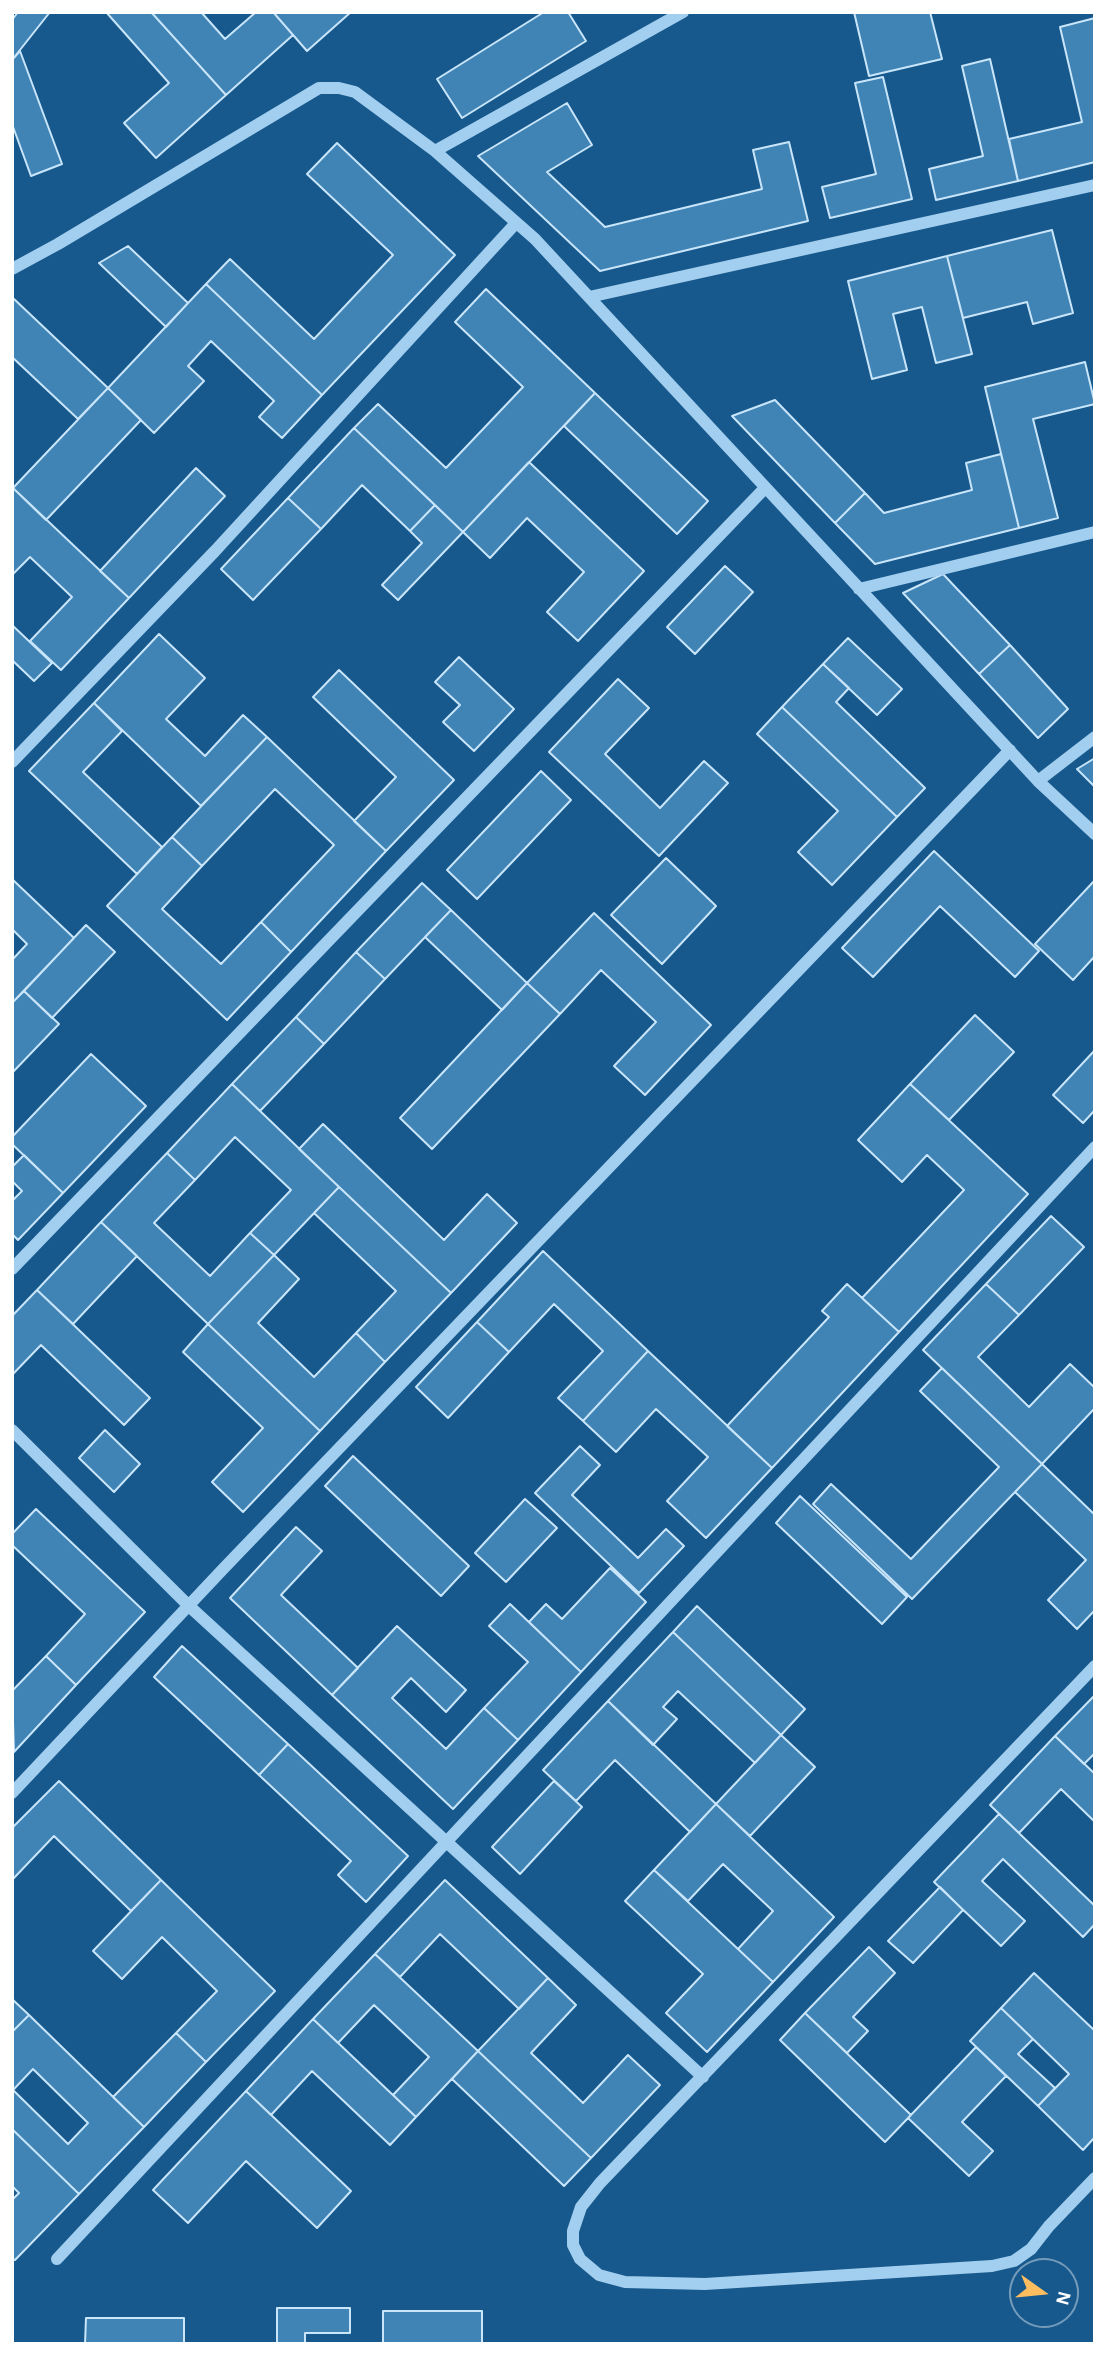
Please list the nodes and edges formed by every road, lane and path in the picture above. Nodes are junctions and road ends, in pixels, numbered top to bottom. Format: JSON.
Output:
{"nodes":[{"id":1,"x":683,"y":12,"type":"edge"},
{"id":2,"x":435,"y":151,"type":"junction"},
{"id":3,"x":1095,"y":186,"type":"edge"},
{"id":4,"x":516,"y":223,"type":"junction"},
{"id":5,"x":12,"y":269,"type":"edge"},
{"id":6,"x":589,"y":297,"type":"junction"},
{"id":7,"x":765,"y":488,"type":"junction"},
{"id":8,"x":1095,"y":531,"type":"edge"},
{"id":9,"x":859,"y":589,"type":"junction"},
{"id":10,"x":1095,"y":737,"type":"edge"},
{"id":11,"x":1010,"y":750,"type":"junction"},
{"id":12,"x":12,"y":762,"type":"edge"},
{"id":13,"x":1038,"y":781,"type":"junction"},
{"id":14,"x":1095,"y":834,"type":"edge"},
{"id":15,"x":1095,"y":1147,"type":"edge"},
{"id":16,"x":12,"y":1269,"type":"edge"},
{"id":17,"x":12,"y":1430,"type":"edge"},
{"id":18,"x":189,"y":1605,"type":"junction"},
{"id":19,"x":1095,"y":1666,"type":"edge"},
{"id":20,"x":12,"y":1793,"type":"edge"},
{"id":21,"x":445,"y":1843,"type":"junction"},
{"id":22,"x":703,"y":2077,"type":"junction"},
{"id":23,"x":1095,"y":2178,"type":"edge"},
{"id":24,"x":57,"y":2259,"type":"dead end"}],
"edges":[{"from":1,"to":2,"type":"street"},
{"from":2,"to":4,"type":"street"},
{"from":2,"to":5,"type":"street"},
{"from":3,"to":6,"type":"street"},
{"from":4,"to":6,"type":"street"},
{"from":4,"to":12,"type":"street"},
{"from":6,"to":7,"type":"street"},
{"from":7,"to":9,"type":"street"},
{"from":7,"to":16,"type":"street"},
{"from":8,"to":9,"type":"street"},
{"from":9,"to":11,"type":"street"},
{"from":10,"to":13,"type":"street"},
{"from":11,"to":13,"type":"street"},
{"from":11,"to":18,"type":"street"},
{"from":13,"to":14,"type":"street"},
{"from":15,"to":21,"type":"street"},
{"from":17,"to":18,"type":"street"},
{"from":18,"to":20,"type":"street"},
{"from":18,"to":21,"type":"street"},
{"from":19,"to":22,"type":"street"},
{"from":21,"to":22,"type":"street"},
{"from":21,"to":24,"type":"street"},
{"from":22,"to":23,"type":"street"}]}
